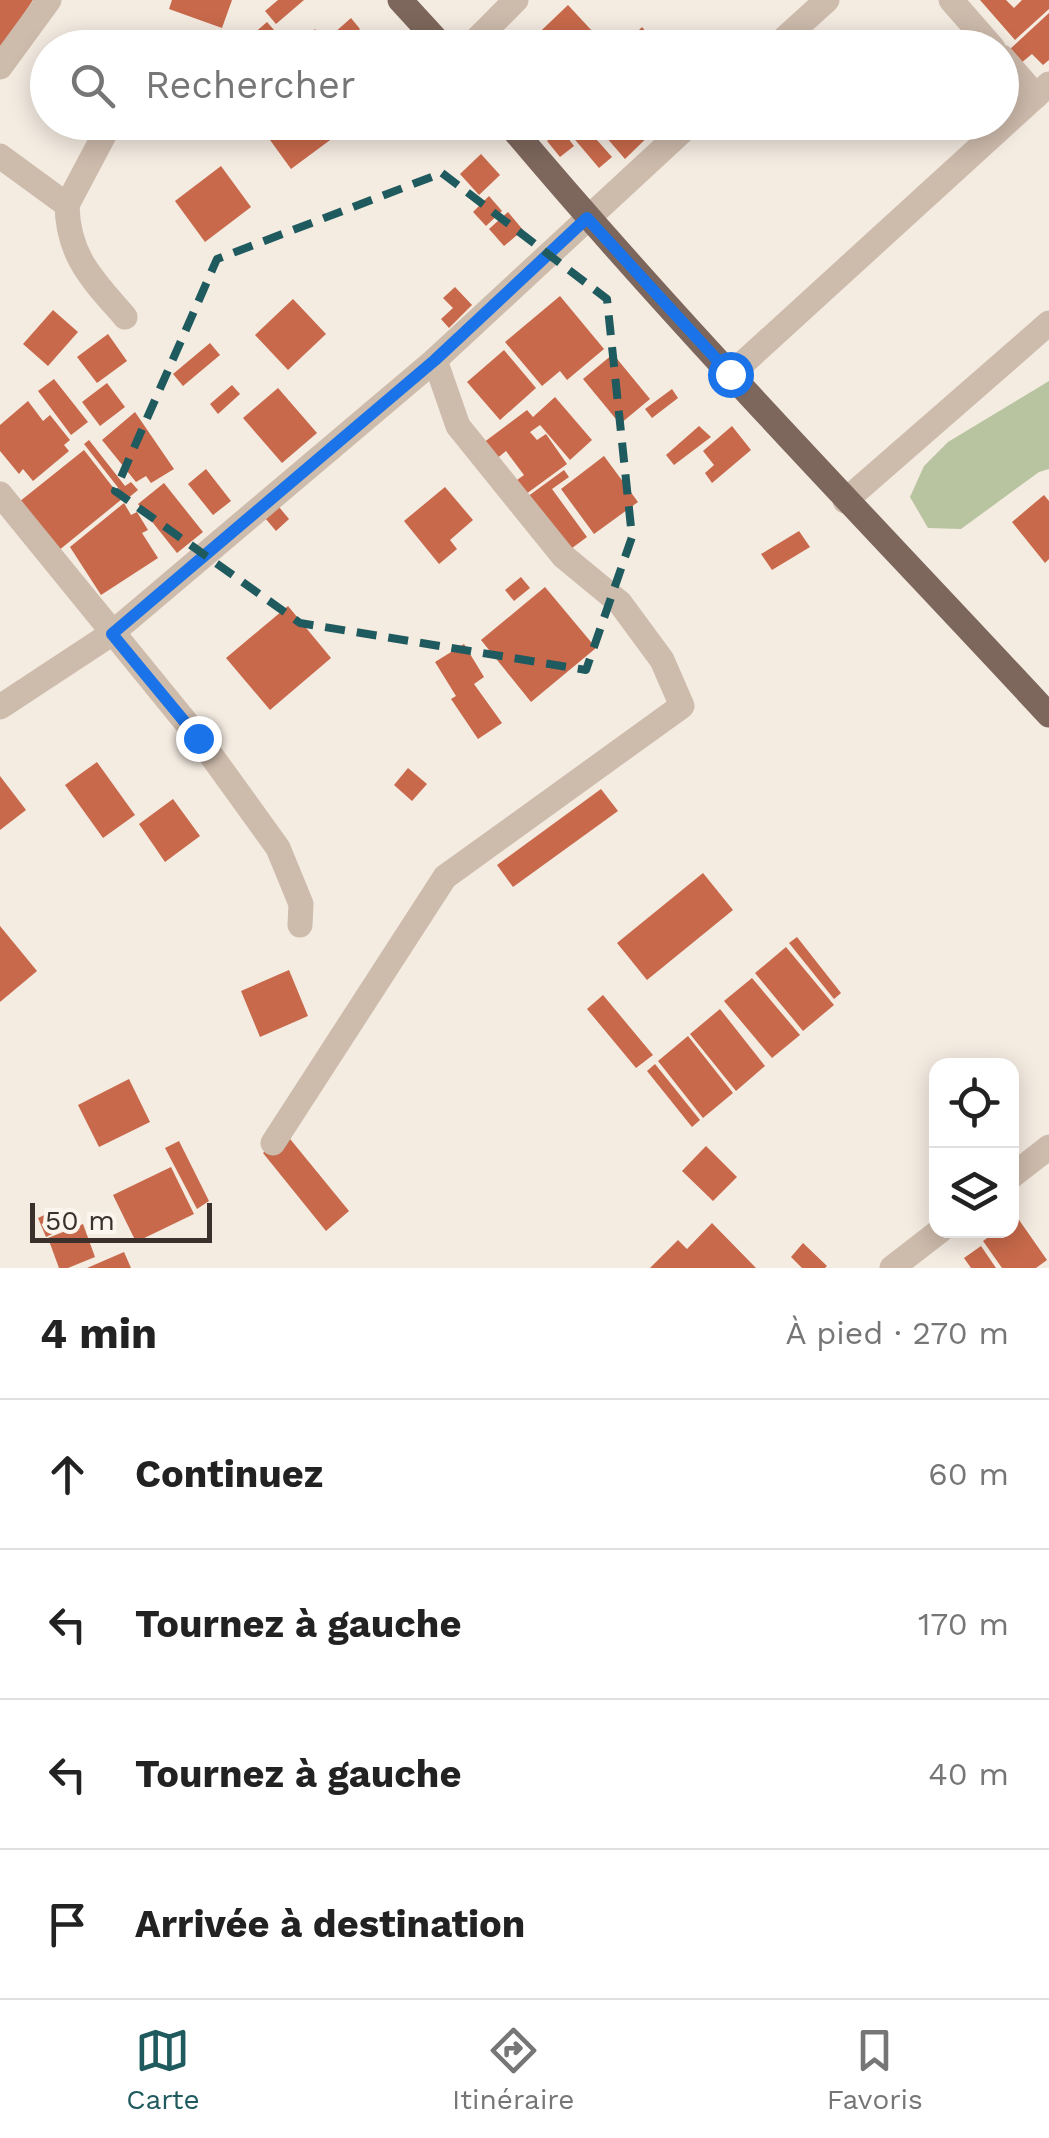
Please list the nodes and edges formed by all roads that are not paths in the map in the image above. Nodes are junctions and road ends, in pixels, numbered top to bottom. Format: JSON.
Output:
{"nodes":[{"id":1,"x":49,"y":0,"type":"edge"},
{"id":2,"x":400,"y":0,"type":"edge"},
{"id":3,"x":516,"y":0,"type":"edge"},
{"id":4,"x":826,"y":0,"type":"edge"},
{"id":5,"x":952,"y":0,"type":"edge"},
{"id":6,"x":428,"y":30,"type":"edge"},
{"id":7,"x":486,"y":30,"type":"edge"},
{"id":8,"x":794,"y":30,"type":"edge"},
{"id":9,"x":978,"y":30,"type":"edge"},
{"id":10,"x":0,"y":67,"type":"edge"},
{"id":11,"x":1019,"y":71,"type":"edge"},
{"id":12,"x":1042,"y":90,"type":"edge"},
{"id":13,"x":1019,"y":111,"type":"edge"},
{"id":14,"x":101,"y":140,"type":"edge"},
{"id":15,"x":523,"y":140,"type":"edge"},
{"id":16,"x":672,"y":140,"type":"edge"},
{"id":17,"x":987,"y":140,"type":"edge"},
{"id":18,"x":0,"y":156,"type":"edge"},
{"id":19,"x":66,"y":205,"type":"junction"},
{"id":20,"x":587,"y":218,"type":"junction"},
{"id":21,"x":125,"y":317,"type":"dead end"},
{"id":22,"x":1049,"y":323,"type":"edge"},
{"id":23,"x":435,"y":360,"type":"junction"},
{"id":24,"x":730,"y":374,"type":"junction"},
{"id":25,"x":0,"y":494,"type":"edge"},
{"id":26,"x":845,"y":501,"type":"junction"},
{"id":27,"x":112,"y":634,"type":"junction"},
{"id":28,"x":0,"y":707,"type":"edge"},
{"id":29,"x":1049,"y":715,"type":"edge"},
{"id":30,"x":300,"y":925,"type":"dead end"},
{"id":31,"x":272,"y":1143,"type":"dead end"},
{"id":32,"x":1049,"y":1147,"type":"edge"},
{"id":33,"x":1019,"y":1171,"type":"edge"},
{"id":34,"x":931,"y":1238,"type":"edge"},
{"id":35,"x":892,"y":1268,"type":"edge"}],
"edges":[{"from":1,"to":10,"type":"street"},
{"from":2,"to":6,"type":"main road"},
{"from":3,"to":7,"type":"street"},
{"from":4,"to":8,"type":"street"},
{"from":5,"to":9,"type":"street"},
{"from":11,"to":12,"type":"street"},
{"from":12,"to":13,"type":"street"},
{"from":14,"to":19,"type":"street"},
{"from":15,"to":20,"type":"main road"},
{"from":16,"to":20,"type":"street"},
{"from":17,"to":24,"type":"street"},
{"from":18,"to":19,"type":"street"},
{"from":19,"to":21,"type":"street"},
{"from":20,"to":23,"type":"street"},
{"from":20,"to":24,"type":"main road"},
{"from":22,"to":26,"type":"street"},
{"from":23,"to":27,"type":"street"},
{"from":23,"to":31,"type":"street"},
{"from":24,"to":26,"type":"main road"},
{"from":25,"to":27,"type":"street"},
{"from":26,"to":29,"type":"main road"},
{"from":27,"to":28,"type":"street"},
{"from":27,"to":30,"type":"street"},
{"from":32,"to":33,"type":"street"},
{"from":34,"to":35,"type":"street"}]}
